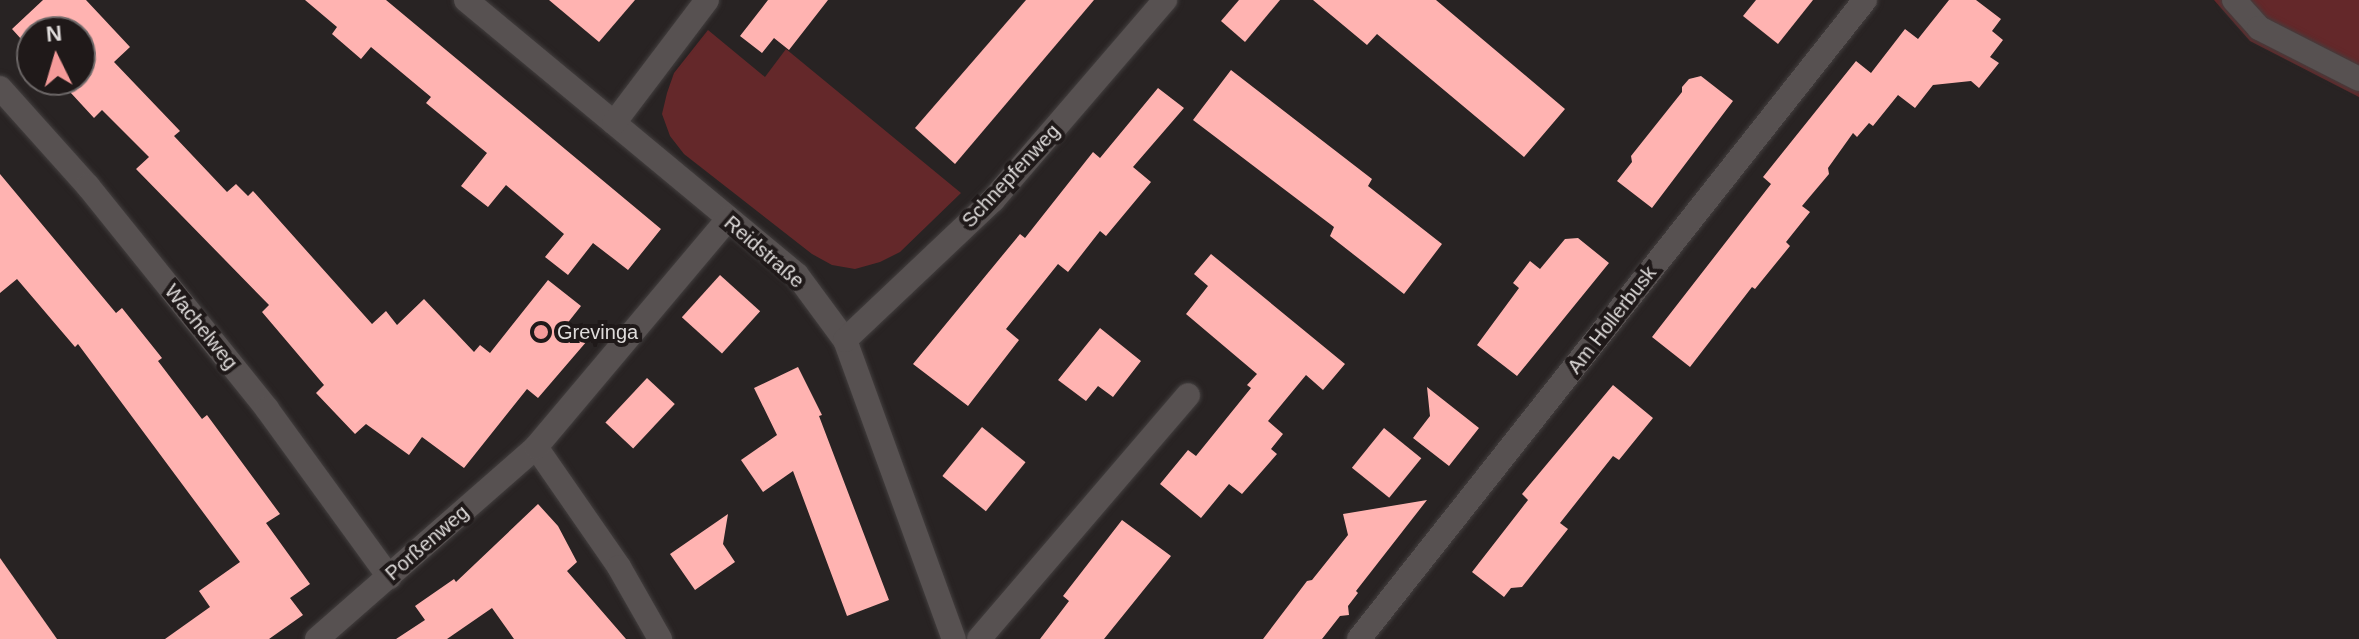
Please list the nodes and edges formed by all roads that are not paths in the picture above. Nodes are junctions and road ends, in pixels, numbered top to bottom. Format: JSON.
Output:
{"nodes":[{"id":1,"x":466,"y":0,"type":"edge"},
{"id":2,"x":707,"y":0,"type":"edge"},
{"id":3,"x":1165,"y":0,"type":"edge"},
{"id":4,"x":1865,"y":0,"type":"edge"},
{"id":5,"x":2234,"y":0,"type":"edge"},
{"id":6,"x":2359,"y":79,"type":"edge"},
{"id":7,"x":0,"y":88,"type":"edge"},
{"id":8,"x":614,"y":123,"type":"junction"},
{"id":9,"x":728,"y":219,"type":"junction"},
{"id":10,"x":845,"y":340,"type":"junction"},
{"id":11,"x":1188,"y":395,"type":"dead end"},
{"id":12,"x":536,"y":447,"type":"junction"},
{"id":13,"x":389,"y":577,"type":"junction"},
{"id":14,"x":317,"y":639,"type":"edge"},
{"id":15,"x":660,"y":639,"type":"edge"},
{"id":16,"x":954,"y":639,"type":"edge"},
{"id":17,"x":979,"y":639,"type":"edge"},
{"id":18,"x":1359,"y":639,"type":"edge"}],
"edges":[{"from":1,"to":8,"type":"street","name":"Reidstraße"},
{"from":2,"to":8,"type":"street"},
{"from":3,"to":10,"type":"street","name":"Schnepfenweg"},
{"from":4,"to":18,"type":"street","name":"Am Hollerbusk"},
{"from":5,"to":6,"type":"street"},
{"from":7,"to":13,"type":"street","name":"Wachelweg"},
{"from":8,"to":9,"type":"street","name":"Reidstraße"},
{"from":9,"to":10,"type":"street","name":"Reidstraße"},
{"from":9,"to":12,"type":"street","name":"Porßenweg"},
{"from":10,"to":16,"type":"street","name":"Reidstraße"},
{"from":11,"to":17,"type":"street"},
{"from":12,"to":13,"type":"street","name":"Porßenweg"},
{"from":12,"to":15,"type":"street"},
{"from":13,"to":14,"type":"street","name":"Porßenweg"}]}
